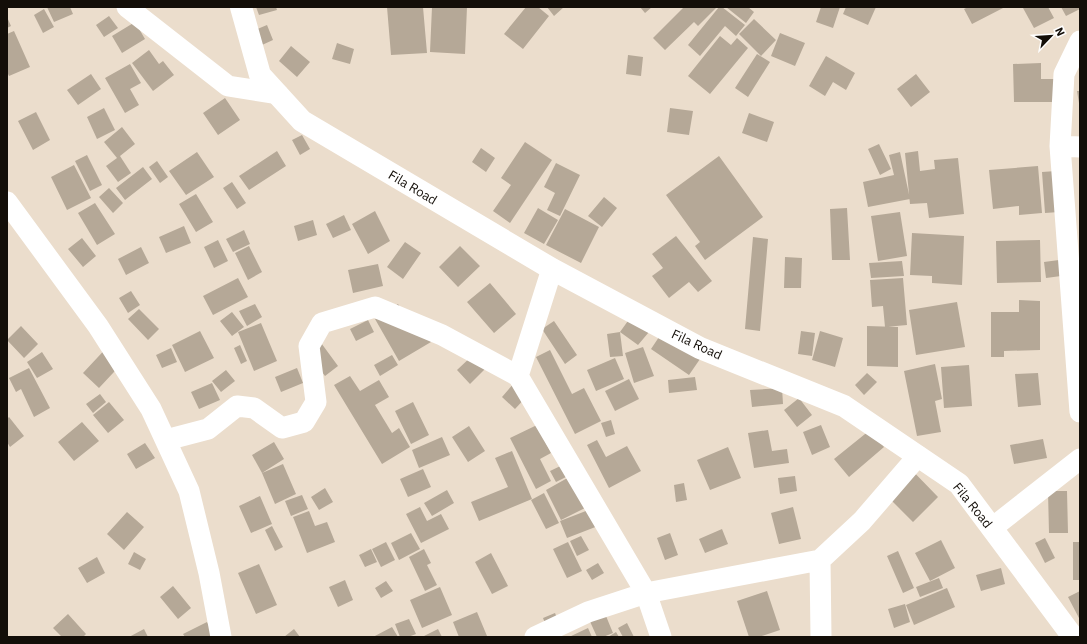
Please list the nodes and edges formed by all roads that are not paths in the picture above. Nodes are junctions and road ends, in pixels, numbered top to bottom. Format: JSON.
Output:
{"nodes":[{"id":1,"x":127,"y":7,"type":"edge"},
{"id":2,"x":241,"y":7,"type":"edge"},
{"id":3,"x":1080,"y":41,"type":"edge"},
{"id":4,"x":278,"y":94,"type":"junction"},
{"id":5,"x":1060,"y":146,"type":"junction"},
{"id":6,"x":1080,"y":147,"type":"edge"},
{"id":7,"x":7,"y":202,"type":"edge"},
{"id":8,"x":552,"y":269,"type":"junction"},
{"id":9,"x":518,"y":376,"type":"junction"},
{"id":10,"x":1080,"y":412,"type":"edge"},
{"id":11,"x":166,"y":440,"type":"junction"},
{"id":12,"x":918,"y":456,"type":"junction"},
{"id":13,"x":1080,"y":459,"type":"edge"},
{"id":14,"x":992,"y":528,"type":"junction"},
{"id":15,"x":820,"y":560,"type":"junction"},
{"id":16,"x":646,"y":593,"type":"junction"},
{"id":17,"x":221,"y":637,"type":"edge"},
{"id":18,"x":535,"y":637,"type":"edge"},
{"id":19,"x":662,"y":637,"type":"edge"},
{"id":20,"x":821,"y":637,"type":"edge"},
{"id":21,"x":1073,"y":637,"type":"edge"}],
"edges":[{"from":1,"to":4,"type":"street"},
{"from":2,"to":4,"type":"street","name":"Fila Road"},
{"from":3,"to":5,"type":"street"},
{"from":4,"to":8,"type":"street","name":"Fila Road"},
{"from":5,"to":6,"type":"street"},
{"from":5,"to":10,"type":"street"},
{"from":7,"to":11,"type":"street"},
{"from":8,"to":9,"type":"street"},
{"from":8,"to":12,"type":"street","name":"Fila Road"},
{"from":9,"to":11,"type":"street"},
{"from":9,"to":16,"type":"street"},
{"from":11,"to":17,"type":"street"},
{"from":12,"to":14,"type":"street","name":"Fila Road"},
{"from":12,"to":15,"type":"street"},
{"from":13,"to":14,"type":"street"},
{"from":14,"to":21,"type":"street","name":"Fila Road"},
{"from":15,"to":16,"type":"street"},
{"from":15,"to":20,"type":"street"},
{"from":16,"to":18,"type":"street"},
{"from":16,"to":19,"type":"street"}]}
